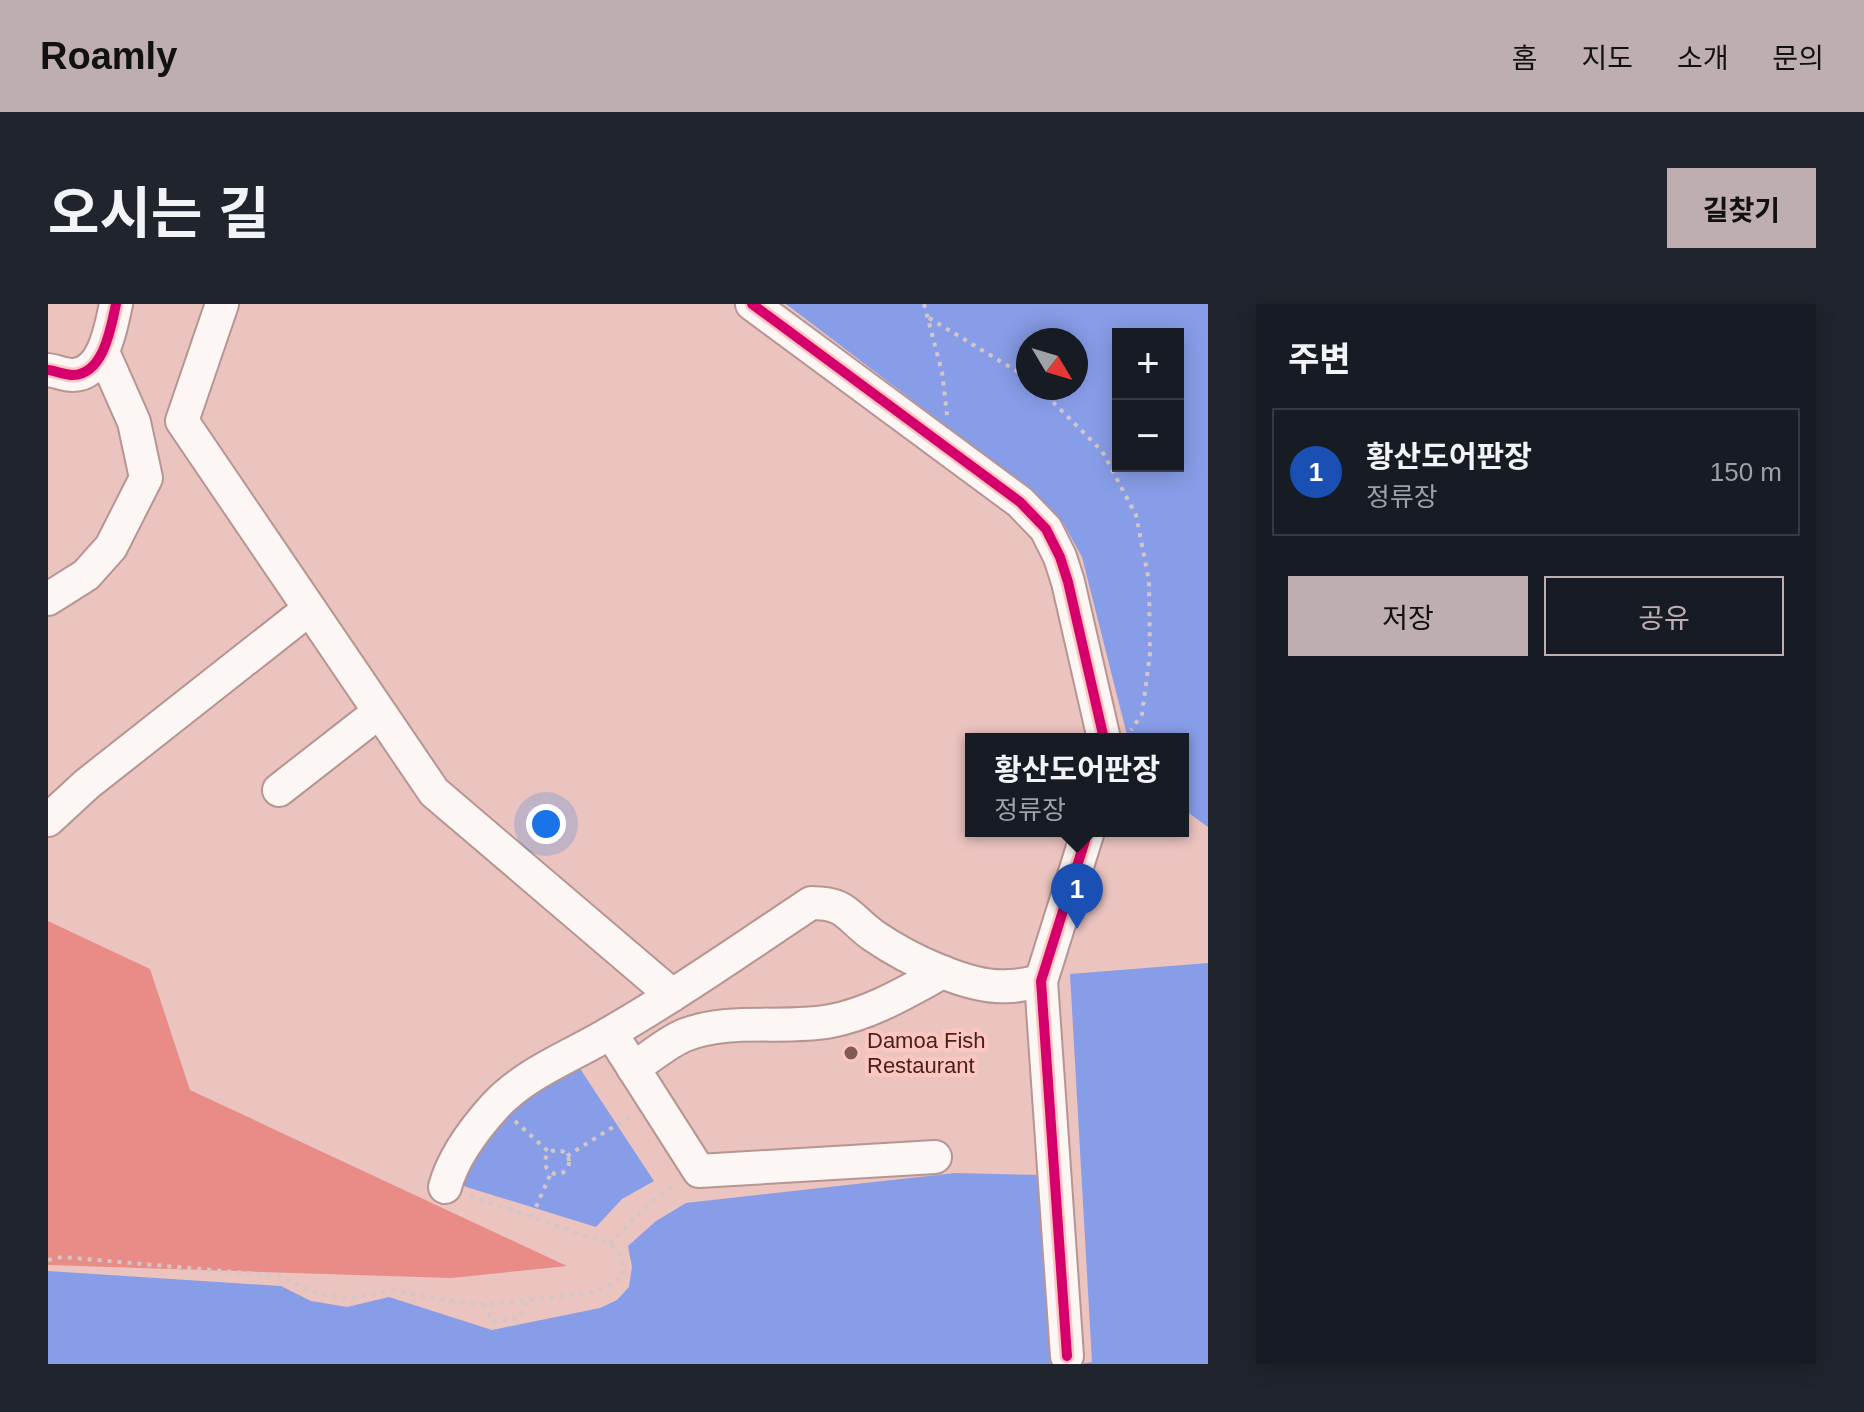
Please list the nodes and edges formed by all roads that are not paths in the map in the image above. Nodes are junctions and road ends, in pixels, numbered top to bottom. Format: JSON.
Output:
{"nodes":[{"id":1,"x":116,"y":304,"type":"edge"},
{"id":2,"x":222,"y":304,"type":"edge"},
{"id":3,"x":752,"y":304,"type":"edge"},
{"id":4,"x":103,"y":352,"type":"junction"},
{"id":5,"x":48,"y":370,"type":"edge"},
{"id":6,"x":48,"y":599,"type":"edge"},
{"id":7,"x":308,"y":610,"type":"junction"},
{"id":8,"x":379,"y":712,"type":"junction"},
{"id":9,"x":1103,"y":733,"type":"edge"},
{"id":10,"x":279,"y":790,"type":"dead end"},
{"id":11,"x":48,"y":820,"type":"edge"},
{"id":12,"x":1086,"y":837,"type":"edge"},
{"id":13,"x":943,"y":972,"type":"junction"},
{"id":14,"x":1041,"y":981,"type":"junction"},
{"id":15,"x":672,"y":995,"type":"junction"},
{"id":16,"x":611,"y":1033,"type":"junction"},
{"id":17,"x":633,"y":1068,"type":"junction"},
{"id":18,"x":935,"y":1157,"type":"dead end"},
{"id":19,"x":445,"y":1187,"type":"road end"},
{"id":20,"x":1067,"y":1356,"type":"dead end"}],
"edges":[{"from":1,"to":4,"type":"street"},
{"from":2,"to":7,"type":"street"},
{"from":3,"to":9,"type":"street"},
{"from":4,"to":5,"type":"street"},
{"from":4,"to":6,"type":"street"},
{"from":7,"to":8,"type":"street"},
{"from":7,"to":11,"type":"street"},
{"from":8,"to":10,"type":"street"},
{"from":8,"to":15,"type":"street"},
{"from":12,"to":14,"type":"street"},
{"from":13,"to":14,"type":"street"},
{"from":13,"to":15,"type":"street"},
{"from":13,"to":17,"type":"street"},
{"from":14,"to":20,"type":"street"},
{"from":15,"to":16,"type":"street"},
{"from":16,"to":17,"type":"street"},
{"from":16,"to":19,"type":"street"},
{"from":17,"to":18,"type":"street"}]}
